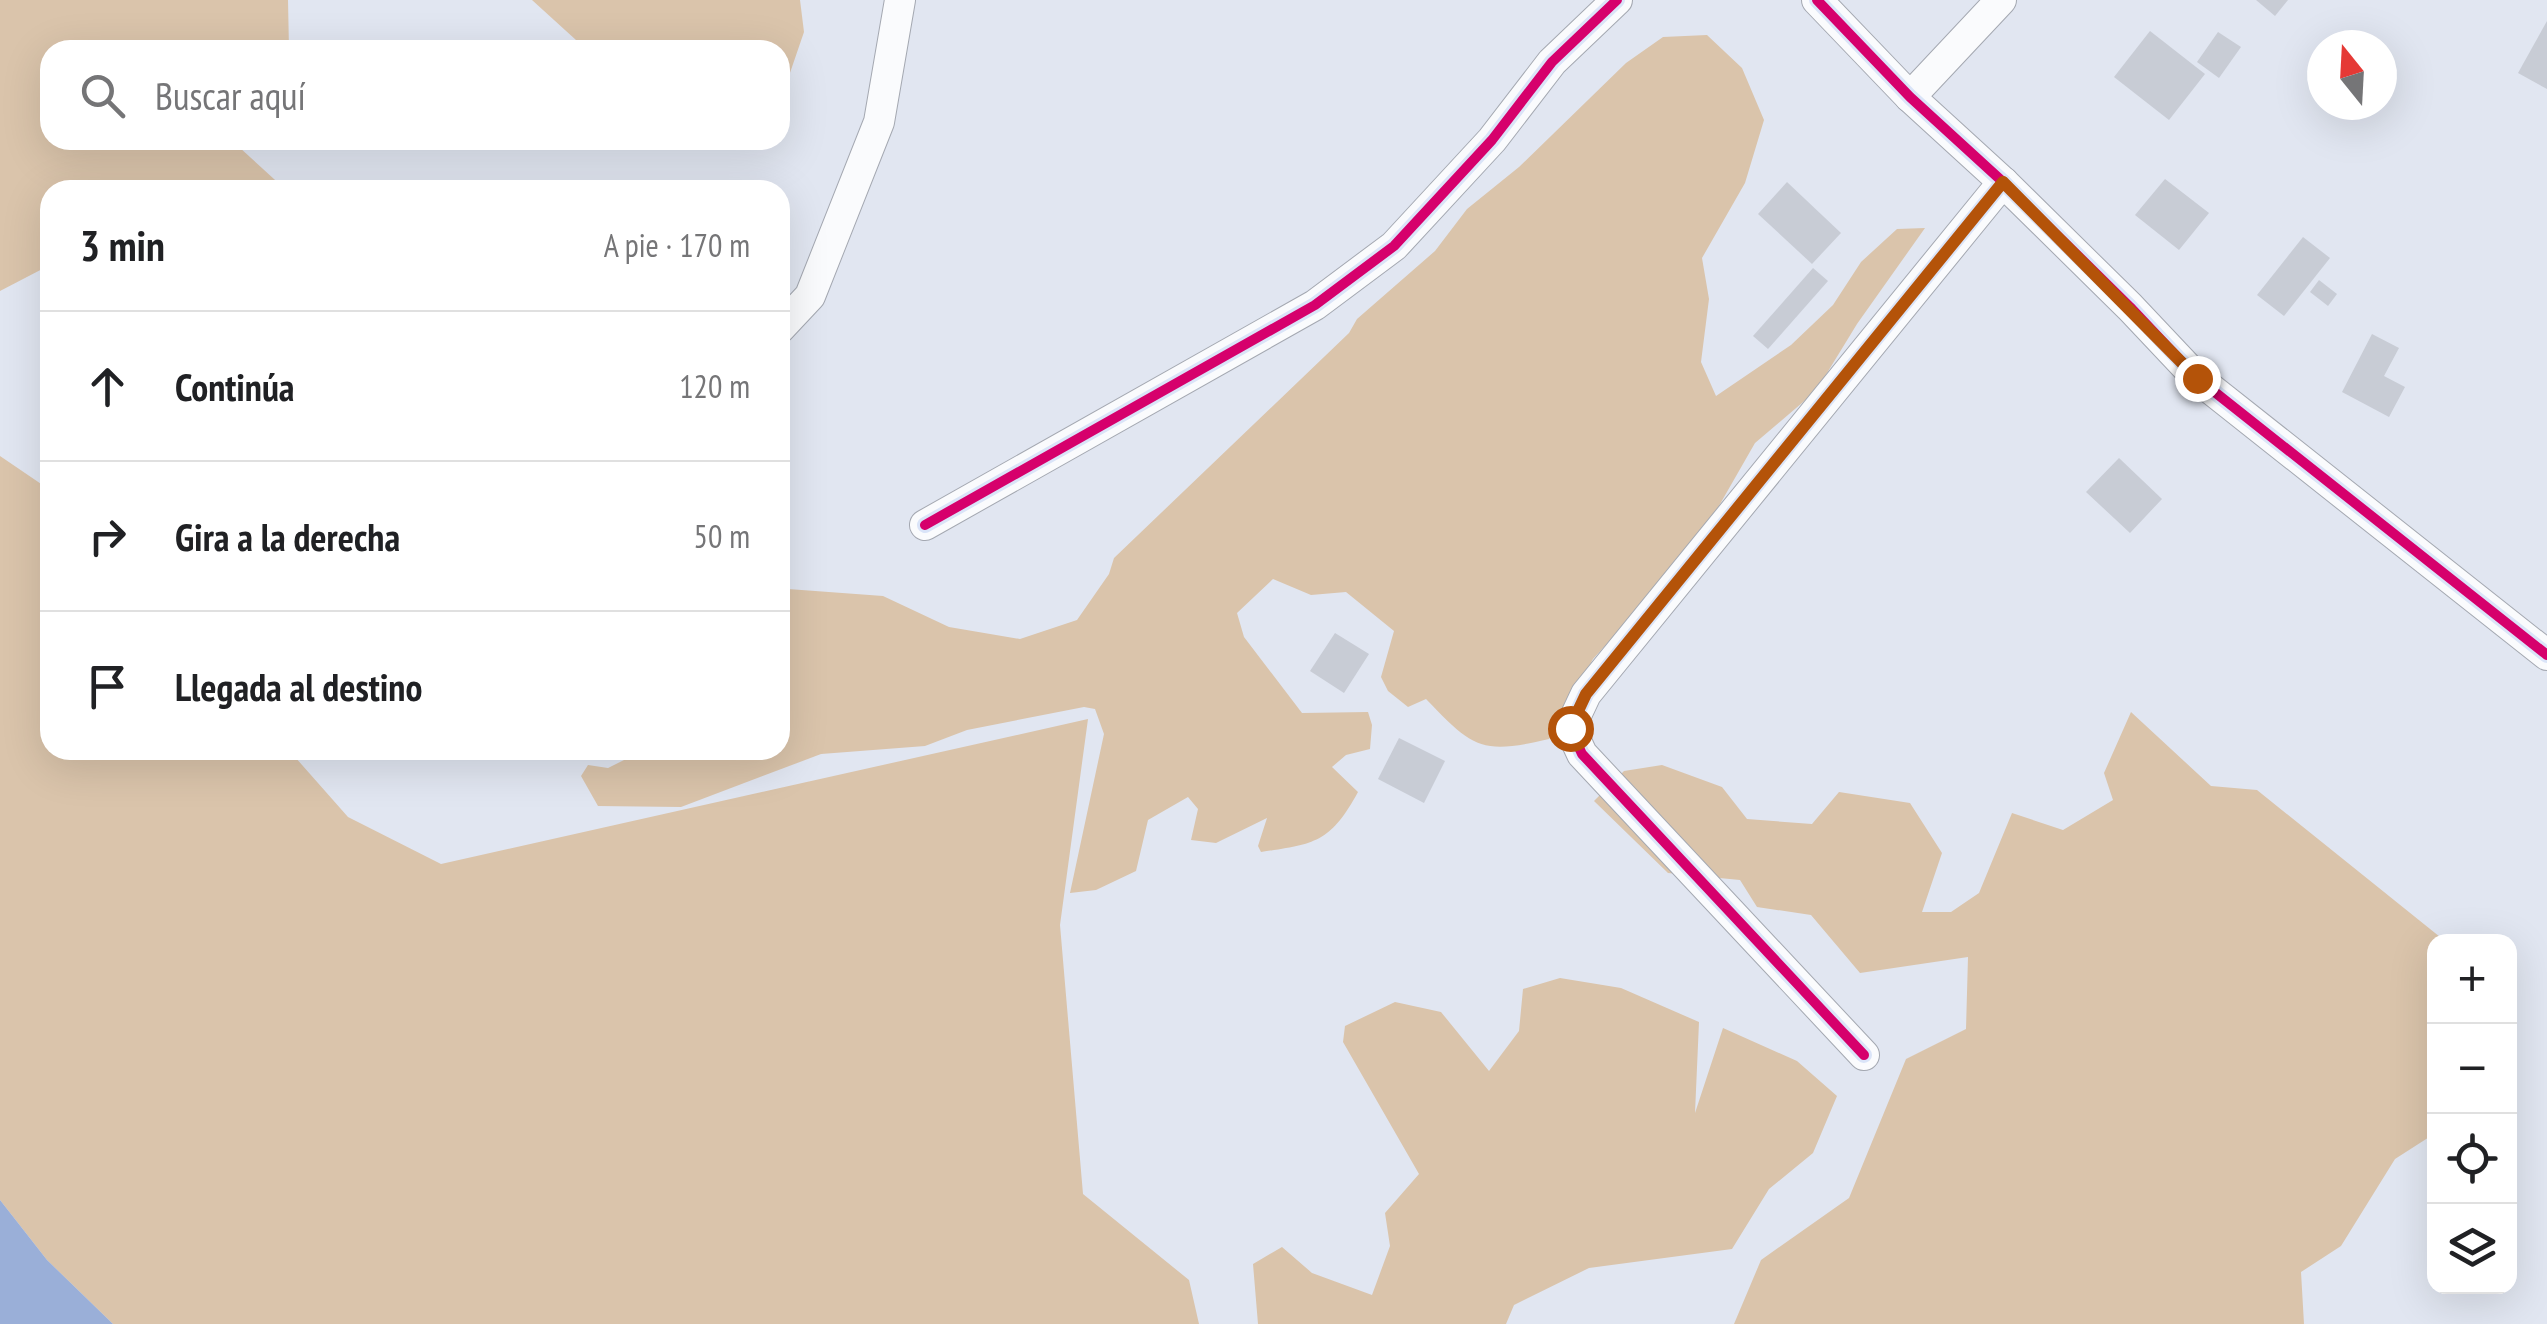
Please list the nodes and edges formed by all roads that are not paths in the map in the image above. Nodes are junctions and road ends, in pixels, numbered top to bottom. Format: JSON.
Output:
{"nodes":[{"id":1,"x":900,"y":0,"type":"edge"},
{"id":2,"x":1617,"y":0,"type":"edge"},
{"id":3,"x":1817,"y":0,"type":"edge"},
{"id":4,"x":2001,"y":0,"type":"edge"},
{"id":5,"x":1910,"y":97,"type":"junction"},
{"id":6,"x":2003,"y":182,"type":"junction"},
{"id":7,"x":790,"y":317,"type":"edge"},
{"id":8,"x":925,"y":525,"type":"dead end"},
{"id":9,"x":2547,"y":655,"type":"edge"},
{"id":10,"x":1864,"y":1056,"type":"dead end"}],
"edges":[{"from":1,"to":7,"type":"street"},
{"from":2,"to":8,"type":"street"},
{"from":3,"to":5,"type":"street"},
{"from":4,"to":5,"type":"street"},
{"from":5,"to":6,"type":"street"},
{"from":6,"to":9,"type":"street"},
{"from":6,"to":10,"type":"street"}]}
